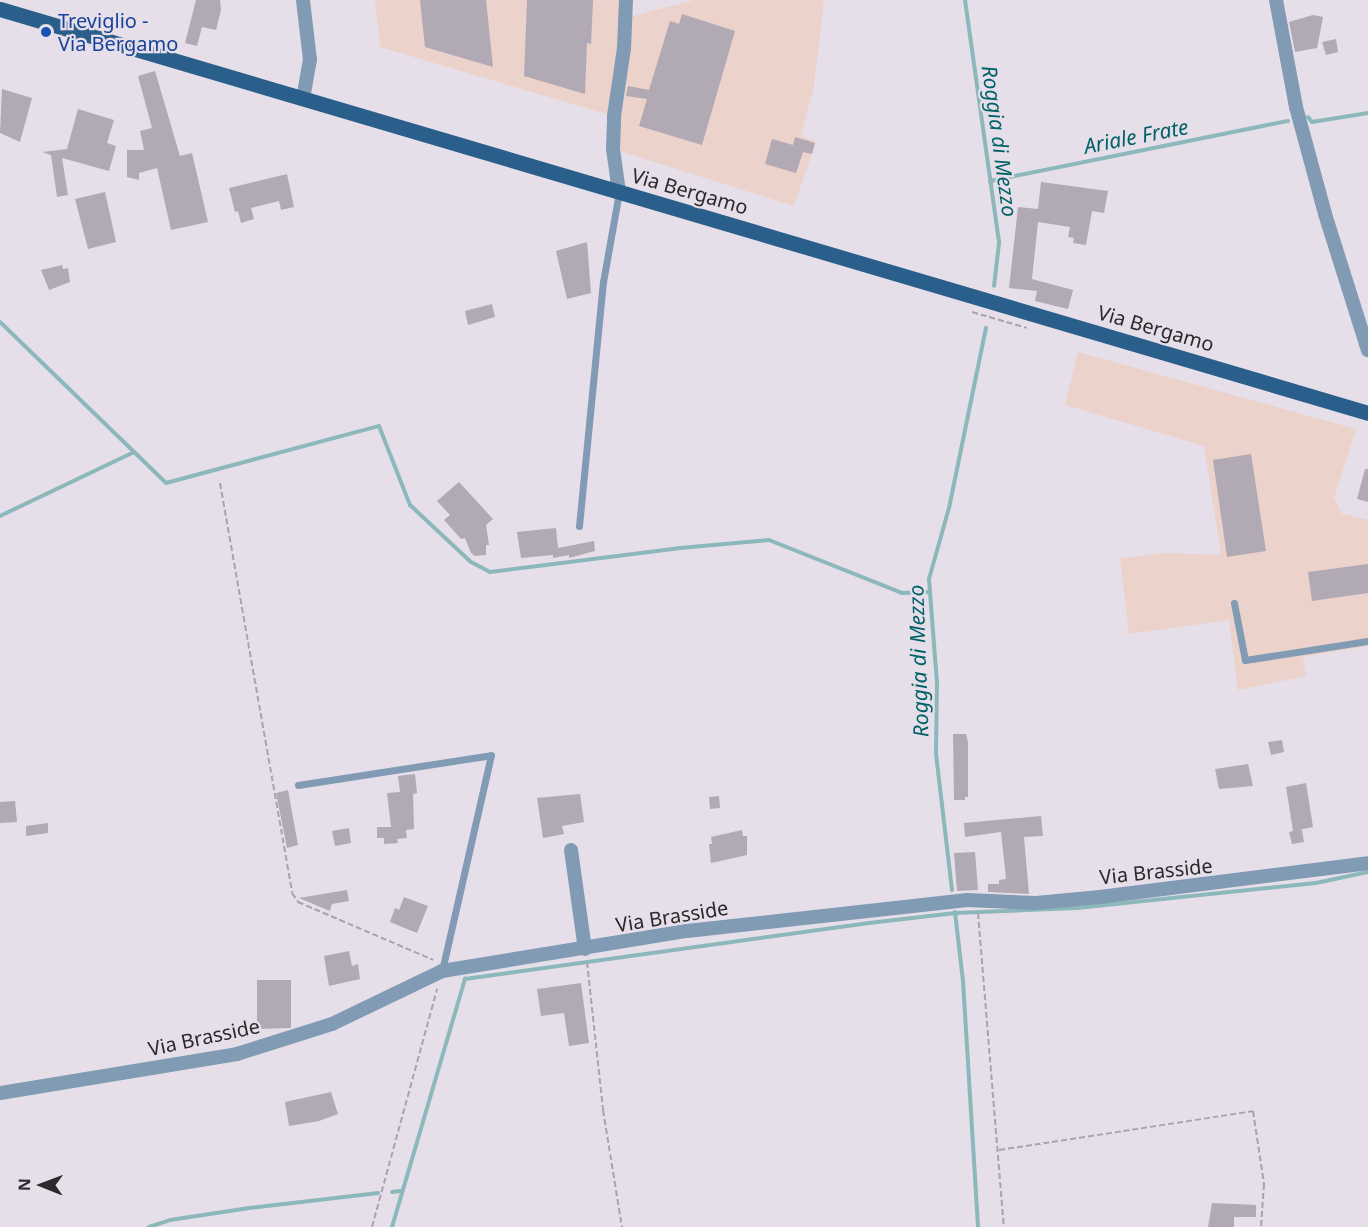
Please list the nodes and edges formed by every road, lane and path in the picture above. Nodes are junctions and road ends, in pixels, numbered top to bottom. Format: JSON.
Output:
{"nodes":[{"id":1,"x":303,"y":0,"type":"edge"},
{"id":2,"x":626,"y":0,"type":"edge"},
{"id":3,"x":1276,"y":0,"type":"edge"},
{"id":4,"x":0,"y":9,"type":"edge"},
{"id":5,"x":303,"y":99,"type":"junction"},
{"id":6,"x":619,"y":192,"type":"junction"},
{"id":7,"x":1368,"y":350,"type":"edge"},
{"id":8,"x":1368,"y":413,"type":"edge"},
{"id":9,"x":220,"y":483,"type":"dead end"},
{"id":10,"x":579,"y":526,"type":"dead end"},
{"id":11,"x":1234,"y":603,"type":"dead end"},
{"id":12,"x":1368,"y":641,"type":"edge"},
{"id":13,"x":298,"y":785,"type":"dead end"},
{"id":14,"x":571,"y":850,"type":"dead end"},
{"id":15,"x":1368,"y":863,"type":"edge"},
{"id":16,"x":977,"y":901,"type":"junction"},
{"id":17,"x":585,"y":949,"type":"junction"},
{"id":18,"x":587,"y":967,"type":"dead end"},
{"id":19,"x":442,"y":971,"type":"junction"},
{"id":20,"x":0,"y":1093,"type":"edge"},
{"id":21,"x":999,"y":1150,"type":"junction"},
{"id":22,"x":372,"y":1227,"type":"edge"},
{"id":23,"x":622,"y":1227,"type":"edge"},
{"id":24,"x":1004,"y":1227,"type":"edge"},
{"id":25,"x":1261,"y":1227,"type":"edge"}],
"edges":[{"from":1,"to":5,"type":"street"},
{"from":2,"to":6,"type":"street"},
{"from":3,"to":7,"type":"street"},
{"from":4,"to":5,"type":"main road","name":"Via Bergamo"},
{"from":5,"to":6,"type":"main road","name":"Via Bergamo"},
{"from":6,"to":8,"type":"main road","name":"Via Bergamo"},
{"from":6,"to":10,"type":"lane"},
{"from":9,"to":19,"type":"path"},
{"from":11,"to":12,"type":"lane"},
{"from":13,"to":19,"type":"lane"},
{"from":14,"to":17,"type":"street"},
{"from":15,"to":16,"type":"street","name":"Via Brasside"},
{"from":16,"to":17,"type":"street","name":"Via Brasside"},
{"from":16,"to":21,"type":"path"},
{"from":17,"to":19,"type":"street","name":"Via Brasside"},
{"from":18,"to":23,"type":"path"},
{"from":19,"to":20,"type":"street","name":"Via Brasside"},
{"from":19,"to":22,"type":"path"},
{"from":21,"to":24,"type":"path"},
{"from":21,"to":25,"type":"path"}]}
